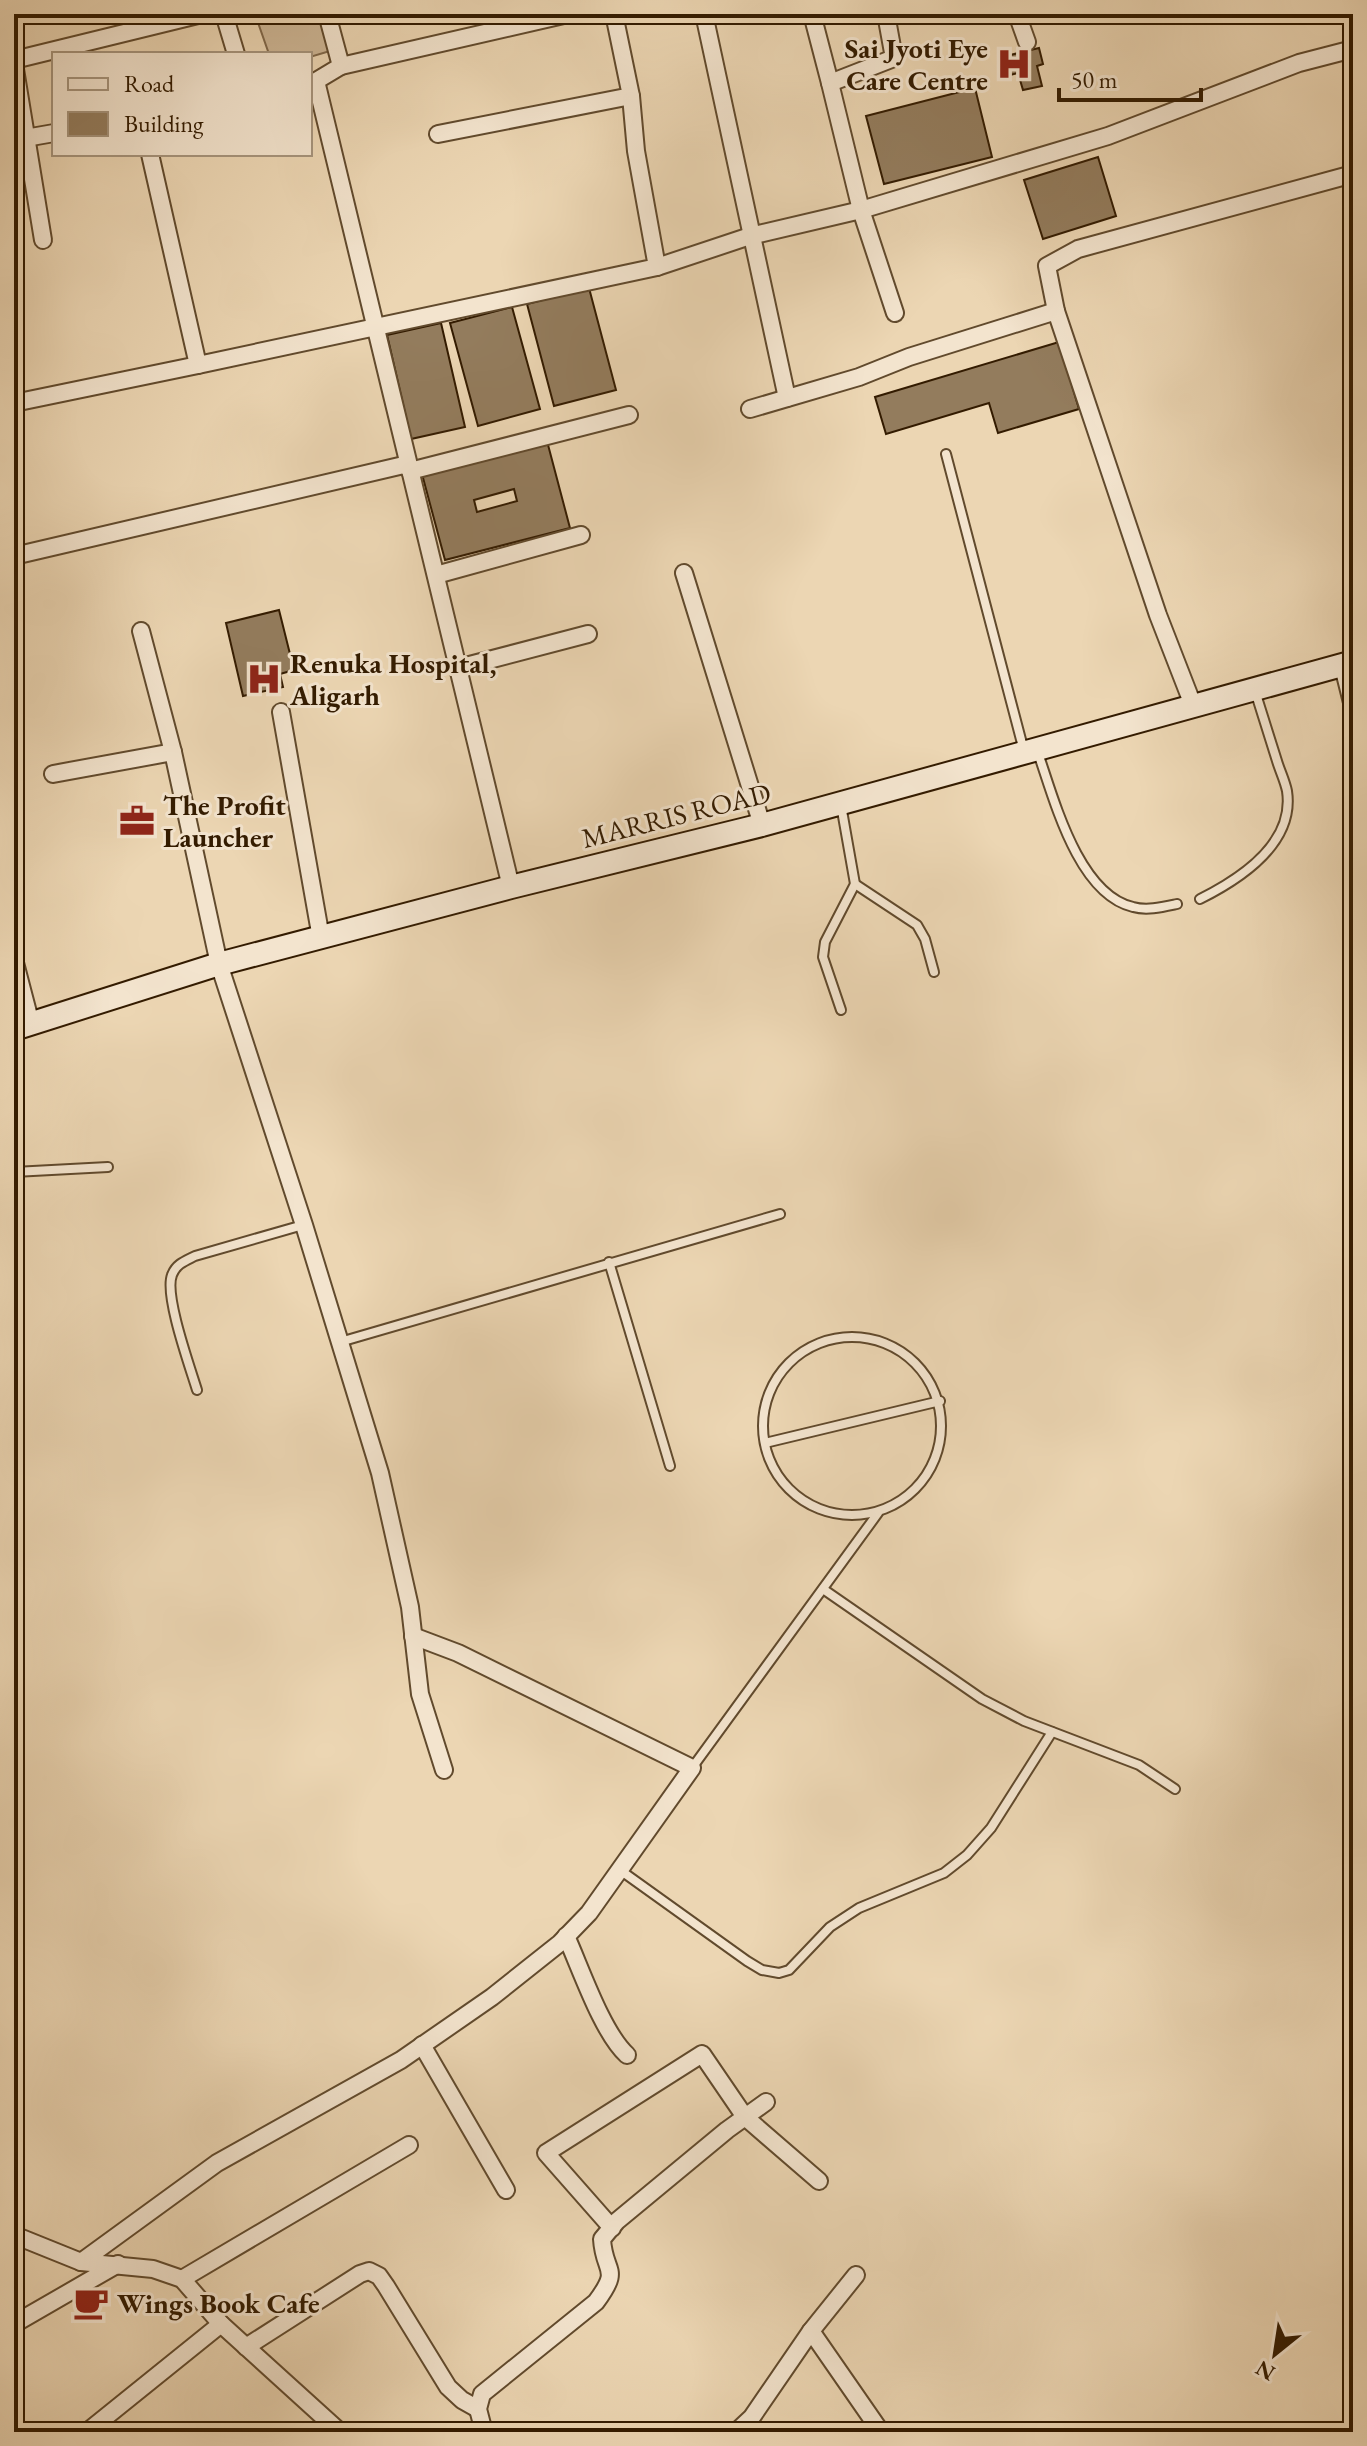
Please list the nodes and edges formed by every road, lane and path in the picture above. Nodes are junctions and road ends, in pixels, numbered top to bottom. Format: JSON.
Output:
{"nodes":[{"id":1,"x":202,"y":14,"type":"edge"},
{"id":2,"x":224,"y":14,"type":"edge"},
{"id":3,"x":327,"y":14,"type":"edge"},
{"id":4,"x":568,"y":14,"type":"edge"},
{"id":5,"x":614,"y":14,"type":"edge"},
{"id":6,"x":704,"y":14,"type":"edge"},
{"id":7,"x":812,"y":14,"type":"edge"},
{"id":8,"x":886,"y":14,"type":"edge"},
{"id":9,"x":1017,"y":14,"type":"edge"},
{"id":10,"x":1027,"y":42,"type":"dead end"},
{"id":11,"x":1353,"y":49,"type":"edge"},
{"id":12,"x":235,"y":52,"type":"edge"},
{"id":13,"x":14,"y":61,"type":"edge"},
{"id":14,"x":341,"y":66,"type":"junction"},
{"id":15,"x":313,"y":81,"type":"edge"},
{"id":16,"x":830,"y":83,"type":"junction"},
{"id":17,"x":631,"y":96,"type":"junction"},
{"id":18,"x":52,"y":133,"type":"edge"},
{"id":19,"x":438,"y":134,"type":"dead end"},
{"id":20,"x":21,"y":139,"type":"edge"},
{"id":21,"x":150,"y":156,"type":"edge"},
{"id":22,"x":1353,"y":174,"type":"edge"},
{"id":23,"x":861,"y":210,"type":"junction"},
{"id":24,"x":750,"y":236,"type":"junction"},
{"id":25,"x":43,"y":240,"type":"dead end"},
{"id":26,"x":657,"y":267,"type":"junction"},
{"id":27,"x":1056,"y":311,"type":"junction"},
{"id":28,"x":895,"y":313,"type":"dead end"},
{"id":29,"x":375,"y":328,"type":"junction"},
{"id":30,"x":198,"y":365,"type":"junction"},
{"id":31,"x":787,"y":398,"type":"junction"},
{"id":32,"x":14,"y":403,"type":"edge"},
{"id":33,"x":750,"y":409,"type":"dead end"},
{"id":34,"x":629,"y":415,"type":"dead end"},
{"id":35,"x":946,"y":454,"type":"dead end"},
{"id":36,"x":409,"y":467,"type":"junction"},
{"id":37,"x":581,"y":535,"type":"dead end"},
{"id":38,"x":14,"y":556,"type":"edge"},
{"id":39,"x":684,"y":573,"type":"dead end"},
{"id":40,"x":436,"y":575,"type":"junction"},
{"id":41,"x":141,"y":631,"type":"dead end"},
{"id":42,"x":588,"y":634,"type":"dead end"},
{"id":43,"x":1346,"y":664,"type":"edge"},
{"id":44,"x":458,"y":668,"type":"junction"},
{"id":45,"x":1255,"y":691,"type":"junction"},
{"id":46,"x":1193,"y":705,"type":"junction"},
{"id":47,"x":281,"y":712,"type":"dead end"},
{"id":48,"x":1353,"y":723,"type":"edge"},
{"id":49,"x":1030,"y":750,"type":"junction"},
{"id":50,"x":173,"y":752,"type":"junction"},
{"id":51,"x":53,"y":774,"type":"dead end"},
{"id":52,"x":840,"y":804,"type":"junction"},
{"id":53,"x":762,"y":825,"type":"junction"},
{"id":54,"x":855,"y":884,"type":"junction"},
{"id":55,"x":511,"y":887,"type":"junction"},
{"id":56,"x":1200,"y":899,"type":"dead end"},
{"id":57,"x":1177,"y":904,"type":"dead end"},
{"id":58,"x":321,"y":938,"type":"junction"},
{"id":59,"x":14,"y":959,"type":"edge"},
{"id":60,"x":219,"y":964,"type":"junction"},
{"id":61,"x":934,"y":972,"type":"dead end"},
{"id":62,"x":841,"y":1010,"type":"dead end"},
{"id":63,"x":22,"y":1026,"type":"edge"},
{"id":64,"x":108,"y":1167,"type":"dead end"},
{"id":65,"x":14,"y":1172,"type":"edge"},
{"id":66,"x":780,"y":1214,"type":"dead end"},
{"id":67,"x":304,"y":1225,"type":"junction"},
{"id":68,"x":609,"y":1262,"type":"junction"},
{"id":69,"x":340,"y":1342,"type":"junction"},
{"id":70,"x":197,"y":1390,"type":"dead end"},
{"id":71,"x":940,"y":1401,"type":"junction"},
{"id":72,"x":765,"y":1443,"type":"junction"},
{"id":73,"x":670,"y":1466,"type":"dead end"},
{"id":74,"x":878,"y":1513,"type":"junction"},
{"id":75,"x":823,"y":1589,"type":"junction"},
{"id":76,"x":413,"y":1636,"type":"junction"},
{"id":77,"x":1052,"y":1732,"type":"junction"},
{"id":78,"x":692,"y":1768,"type":"junction"},
{"id":79,"x":444,"y":1770,"type":"dead end"},
{"id":80,"x":1175,"y":1789,"type":"dead end"},
{"id":81,"x":620,"y":1870,"type":"junction"},
{"id":82,"x":566,"y":1936,"type":"junction"},
{"id":83,"x":422,"y":2045,"type":"junction"},
{"id":84,"x":627,"y":2055,"type":"dead end"},
{"id":85,"x":766,"y":2102,"type":"dead end"},
{"id":86,"x":745,"y":2117,"type":"junction"},
{"id":87,"x":409,"y":2145,"type":"dead end"},
{"id":88,"x":819,"y":2181,"type":"dead end"},
{"id":89,"x":506,"y":2190,"type":"dead end"},
{"id":90,"x":612,"y":2228,"type":"junction"},
{"id":91,"x":14,"y":2235,"type":"edge"},
{"id":92,"x":81,"y":2262,"type":"junction"},
{"id":93,"x":118,"y":2264,"type":"junction"},
{"id":94,"x":856,"y":2275,"type":"dead end"},
{"id":95,"x":182,"y":2279,"type":"junction"},
{"id":96,"x":14,"y":2324,"type":"edge"},
{"id":97,"x":221,"y":2324,"type":"junction"},
{"id":98,"x":811,"y":2331,"type":"junction"},
{"id":99,"x":246,"y":2347,"type":"junction"},
{"id":100,"x":478,"y":2409,"type":"junction"},
{"id":101,"x":92,"y":2430,"type":"edge"},
{"id":102,"x":340,"y":2432,"type":"edge"},
{"id":103,"x":484,"y":2432,"type":"edge"},
{"id":104,"x":736,"y":2432,"type":"edge"},
{"id":105,"x":881,"y":2432,"type":"edge"}],
"edges":[{"from":1,"to":13,"type":"street"},
{"from":2,"to":12,"type":"street"},
{"from":3,"to":14,"type":"street"},
{"from":4,"to":14,"type":"street"},
{"from":5,"to":17,"type":"street"},
{"from":6,"to":24,"type":"street"},
{"from":7,"to":16,"type":"street"},
{"from":8,"to":16,"type":"street"},
{"from":9,"to":10,"type":"street"},
{"from":11,"to":23,"type":"street"},
{"from":13,"to":20,"type":"street"},
{"from":14,"to":15,"type":"street"},
{"from":15,"to":29,"type":"street"},
{"from":16,"to":23,"type":"street"},
{"from":17,"to":19,"type":"street"},
{"from":17,"to":26,"type":"street"},
{"from":18,"to":20,"type":"street"},
{"from":20,"to":25,"type":"street"},
{"from":21,"to":30,"type":"street"},
{"from":22,"to":27,"type":"street"},
{"from":23,"to":24,"type":"street"},
{"from":23,"to":28,"type":"street"},
{"from":24,"to":26,"type":"street"},
{"from":24,"to":31,"type":"street"},
{"from":26,"to":29,"type":"street"},
{"from":27,"to":31,"type":"street"},
{"from":27,"to":46,"type":"street"},
{"from":29,"to":30,"type":"street"},
{"from":29,"to":36,"type":"street"},
{"from":30,"to":32,"type":"street"},
{"from":31,"to":33,"type":"street"},
{"from":34,"to":36,"type":"street"},
{"from":35,"to":49,"type":"lane"},
{"from":36,"to":38,"type":"street"},
{"from":36,"to":40,"type":"street"},
{"from":37,"to":40,"type":"street"},
{"from":39,"to":53,"type":"street"},
{"from":40,"to":44,"type":"street"},
{"from":41,"to":50,"type":"street"},
{"from":42,"to":44,"type":"street"},
{"from":43,"to":45,"type":"street","name":"MARRIS ROAD"},
{"from":43,"to":48,"type":"lane"},
{"from":44,"to":55,"type":"street"},
{"from":45,"to":46,"type":"street","name":"MARRIS ROAD"},
{"from":45,"to":56,"type":"lane"},
{"from":46,"to":49,"type":"street","name":"MARRIS ROAD"},
{"from":47,"to":58,"type":"street"},
{"from":49,"to":52,"type":"street","name":"MARRIS ROAD"},
{"from":49,"to":57,"type":"lane"},
{"from":50,"to":51,"type":"street"},
{"from":50,"to":60,"type":"street"},
{"from":52,"to":53,"type":"street","name":"MARRIS ROAD"},
{"from":52,"to":54,"type":"lane"},
{"from":53,"to":55,"type":"street","name":"MARRIS ROAD"},
{"from":54,"to":61,"type":"lane"},
{"from":54,"to":62,"type":"lane"},
{"from":55,"to":58,"type":"street","name":"MARRIS ROAD"},
{"from":58,"to":60,"type":"street","name":"MARRIS ROAD"},
{"from":59,"to":63,"type":"street"},
{"from":60,"to":63,"type":"street","name":"MARRIS ROAD"},
{"from":60,"to":67,"type":"street"},
{"from":64,"to":65,"type":"lane"},
{"from":66,"to":68,"type":"lane"},
{"from":67,"to":69,"type":"street"},
{"from":67,"to":70,"type":"lane"},
{"from":68,"to":69,"type":"lane"},
{"from":68,"to":73,"type":"lane"},
{"from":69,"to":76,"type":"street"},
{"from":71,"to":72,"type":"lane"},
{"from":71,"to":72,"type":"lane"},
{"from":71,"to":74,"type":"lane"},
{"from":72,"to":74,"type":"lane"},
{"from":74,"to":75,"type":"lane"},
{"from":75,"to":77,"type":"lane"},
{"from":75,"to":78,"type":"lane"},
{"from":76,"to":78,"type":"street"},
{"from":76,"to":79,"type":"street"},
{"from":77,"to":80,"type":"lane"},
{"from":77,"to":81,"type":"lane"},
{"from":78,"to":81,"type":"street"},
{"from":81,"to":82,"type":"street"},
{"from":82,"to":83,"type":"street"},
{"from":82,"to":84,"type":"street"},
{"from":83,"to":89,"type":"street"},
{"from":83,"to":92,"type":"street"},
{"from":85,"to":86,"type":"street"},
{"from":86,"to":88,"type":"street"},
{"from":86,"to":90,"type":"street"},
{"from":86,"to":90,"type":"street"},
{"from":87,"to":95,"type":"street"},
{"from":90,"to":100,"type":"street"},
{"from":91,"to":92,"type":"street"},
{"from":92,"to":93,"type":"street"},
{"from":93,"to":95,"type":"street"},
{"from":93,"to":96,"type":"street"},
{"from":94,"to":98,"type":"street"},
{"from":95,"to":97,"type":"street"},
{"from":97,"to":99,"type":"street"},
{"from":97,"to":101,"type":"street"},
{"from":98,"to":104,"type":"street"},
{"from":98,"to":105,"type":"street"},
{"from":99,"to":100,"type":"street"},
{"from":99,"to":102,"type":"street"},
{"from":100,"to":103,"type":"street"}]}
